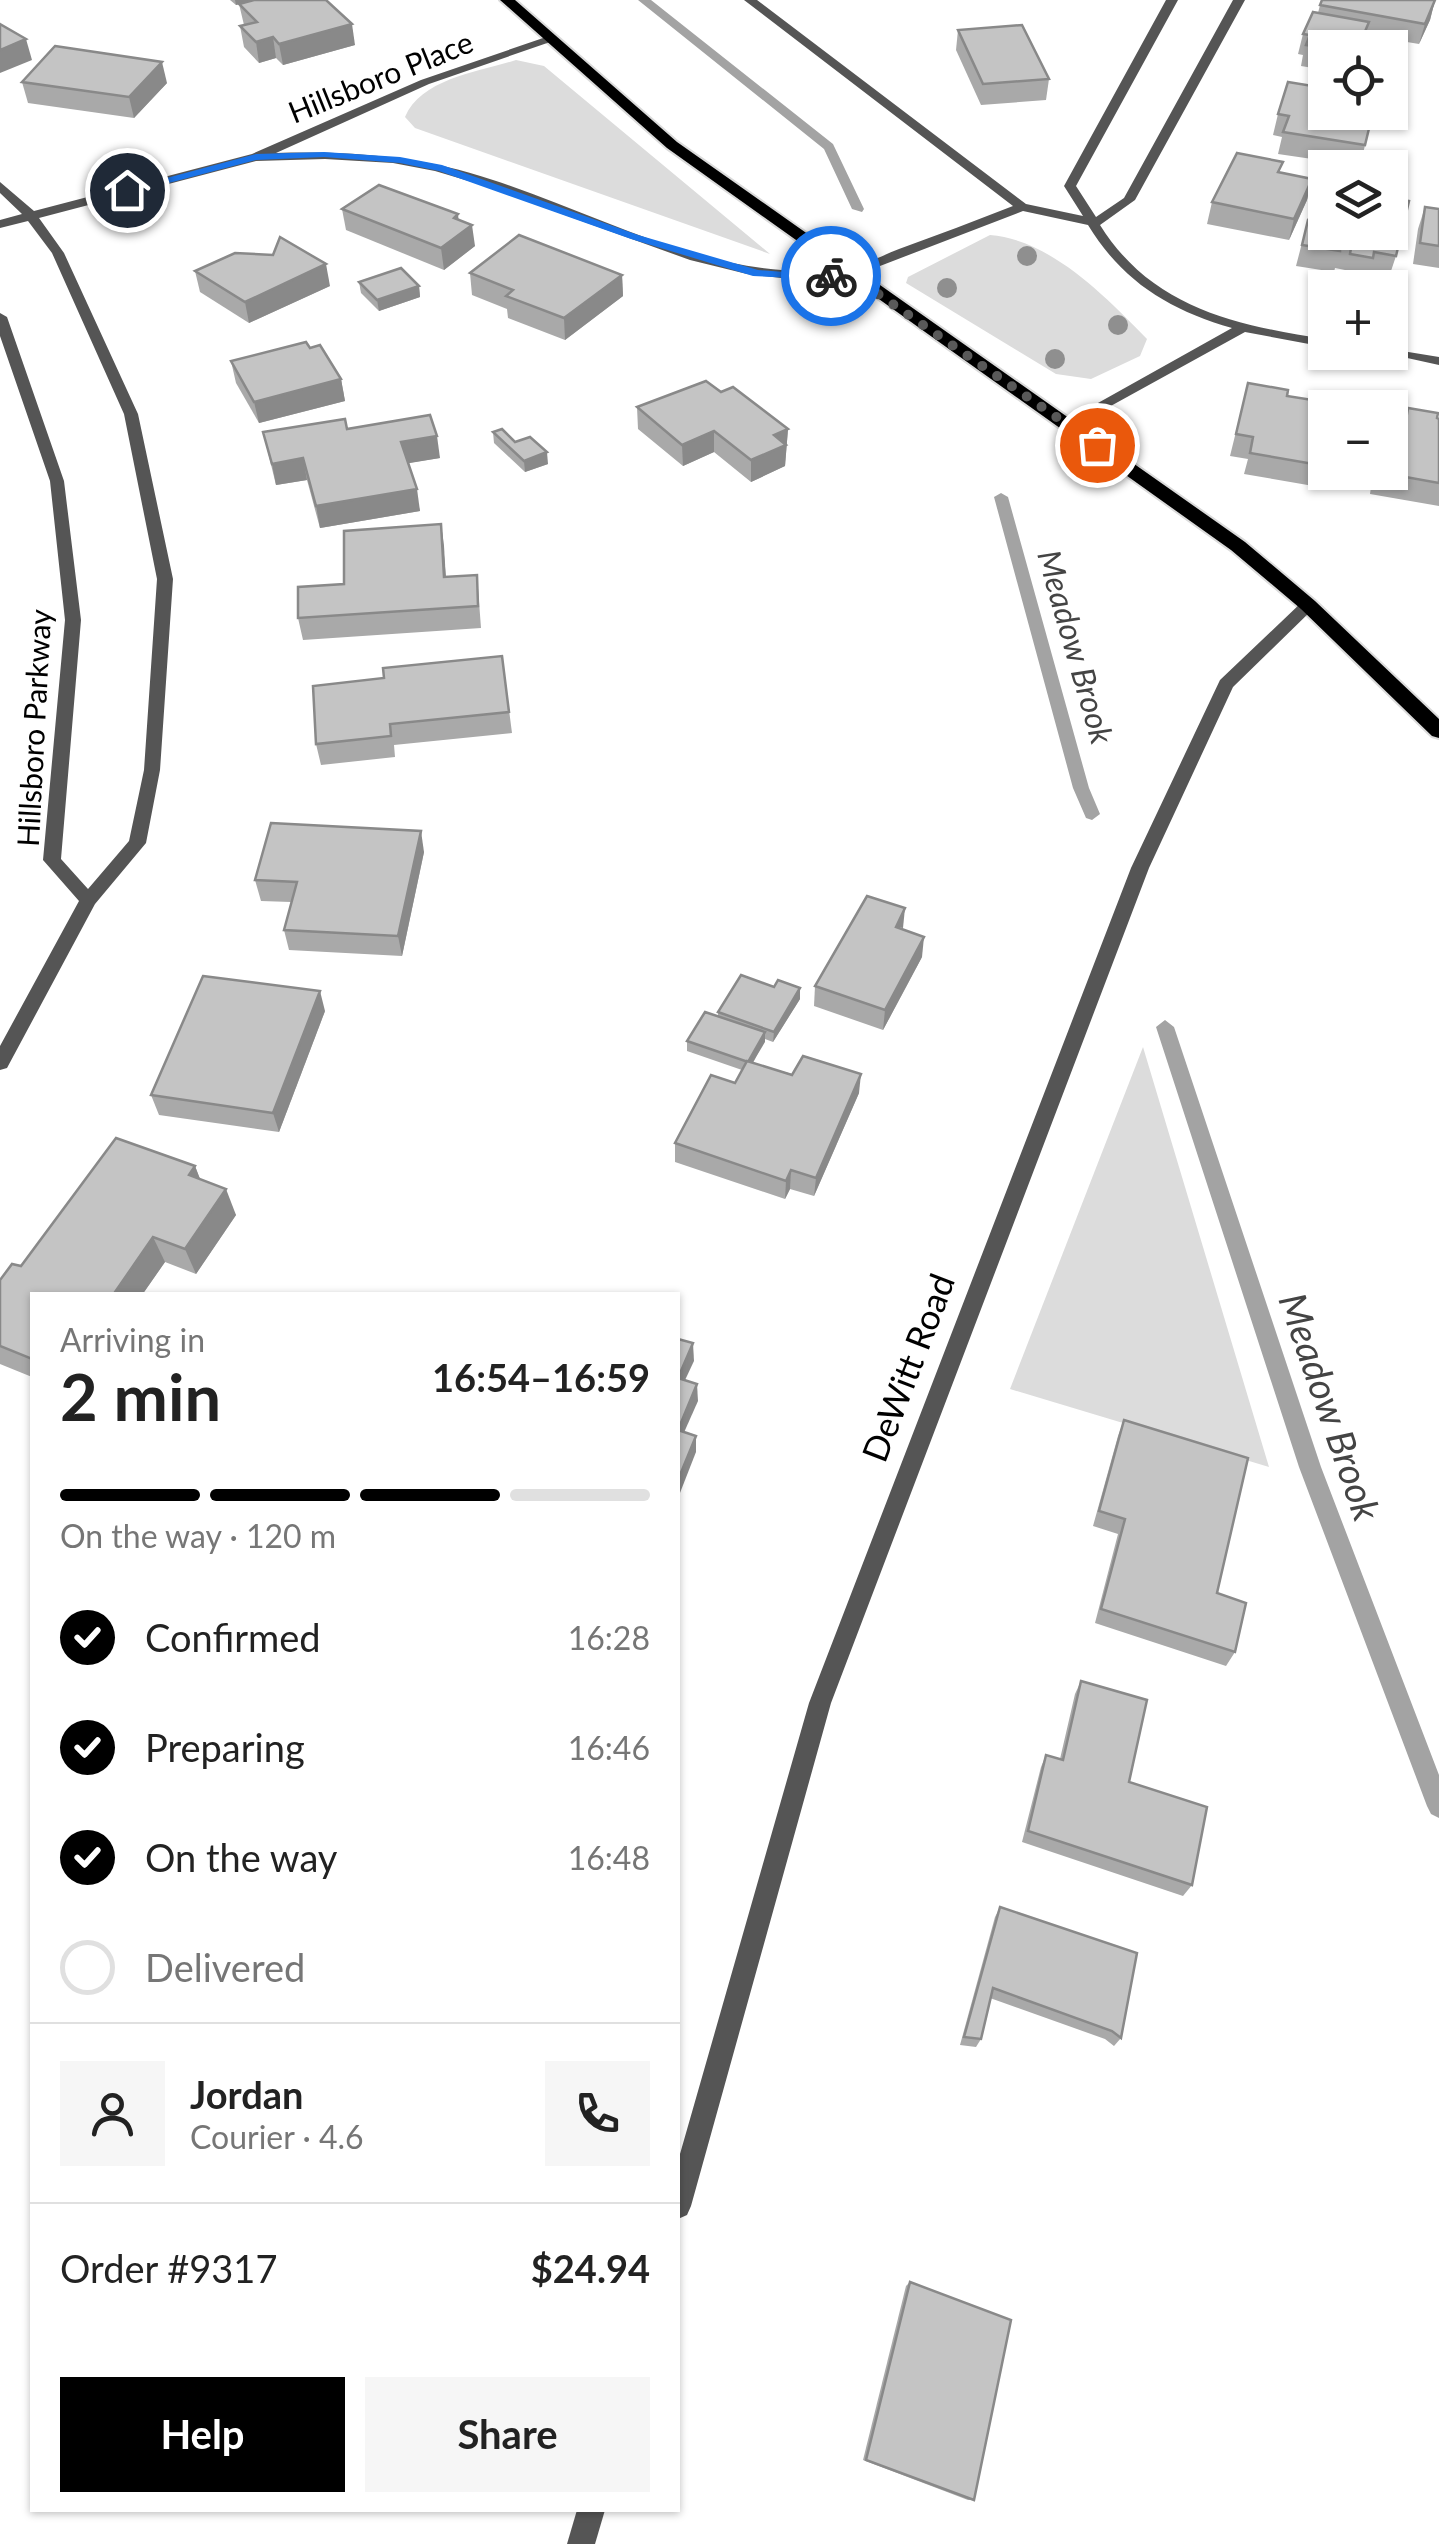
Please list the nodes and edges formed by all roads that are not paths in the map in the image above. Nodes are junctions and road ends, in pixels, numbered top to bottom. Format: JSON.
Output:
{"nodes":[{"id":1,"x":507,"y":0,"type":"edge"},
{"id":2,"x":750,"y":0,"type":"edge"},
{"id":3,"x":1172,"y":0,"type":"edge"},
{"id":4,"x":1239,"y":0,"type":"edge"},
{"id":5,"x":549,"y":39,"type":"junction"},
{"id":6,"x":256,"y":157,"type":"junction"},
{"id":7,"x":0,"y":186,"type":"edge"},
{"id":8,"x":1022,"y":207,"type":"junction"},
{"id":9,"x":30,"y":216,"type":"junction"},
{"id":10,"x":1094,"y":223,"type":"junction"},
{"id":11,"x":0,"y":224,"type":"edge"},
{"id":12,"x":849,"y":274,"type":"junction"},
{"id":13,"x":0,"y":317,"type":"edge"},
{"id":14,"x":1244,"y":327,"type":"junction"},
{"id":15,"x":1308,"y":340,"type":"edge"},
{"id":16,"x":1408,"y":355,"type":"edge"},
{"id":17,"x":1439,"y":360,"type":"edge"},
{"id":18,"x":1069,"y":425,"type":"junction"},
{"id":19,"x":1308,"y":605,"type":"junction"},
{"id":20,"x":1439,"y":730,"type":"edge"},
{"id":21,"x":88,"y":900,"type":"junction"},
{"id":22,"x":0,"y":1063,"type":"edge"},
{"id":23,"x":680,"y":2199,"type":"edge"},
{"id":24,"x":590,"y":2512,"type":"edge"},
{"id":25,"x":581,"y":2544,"type":"edge"}],
"edges":[{"from":1,"to":5,"type":"main road"},
{"from":2,"to":8,"type":"street"},
{"from":3,"to":10,"type":"street"},
{"from":4,"to":10,"type":"street"},
{"from":5,"to":6,"type":"street","name":"Hillsboro Place"},
{"from":5,"to":12,"type":"main road"},
{"from":6,"to":9,"type":"street","name":"Hillsboro Place"},
{"from":6,"to":12,"type":"street"},
{"from":7,"to":9,"type":"street"},
{"from":8,"to":10,"type":"street"},
{"from":8,"to":12,"type":"street"},
{"from":9,"to":11,"type":"street","name":"Hillsboro Place"},
{"from":9,"to":21,"type":"street"},
{"from":10,"to":14,"type":"street"},
{"from":12,"to":18,"type":"main road"},
{"from":13,"to":21,"type":"street","name":"Hillsboro Parkway"},
{"from":14,"to":15,"type":"street"},
{"from":14,"to":18,"type":"street"},
{"from":16,"to":17,"type":"street"},
{"from":18,"to":19,"type":"main road"},
{"from":19,"to":20,"type":"main road"},
{"from":19,"to":23,"type":"street","name":"DeWitt Road"},
{"from":21,"to":22,"type":"street"},
{"from":24,"to":25,"type":"street"}]}
